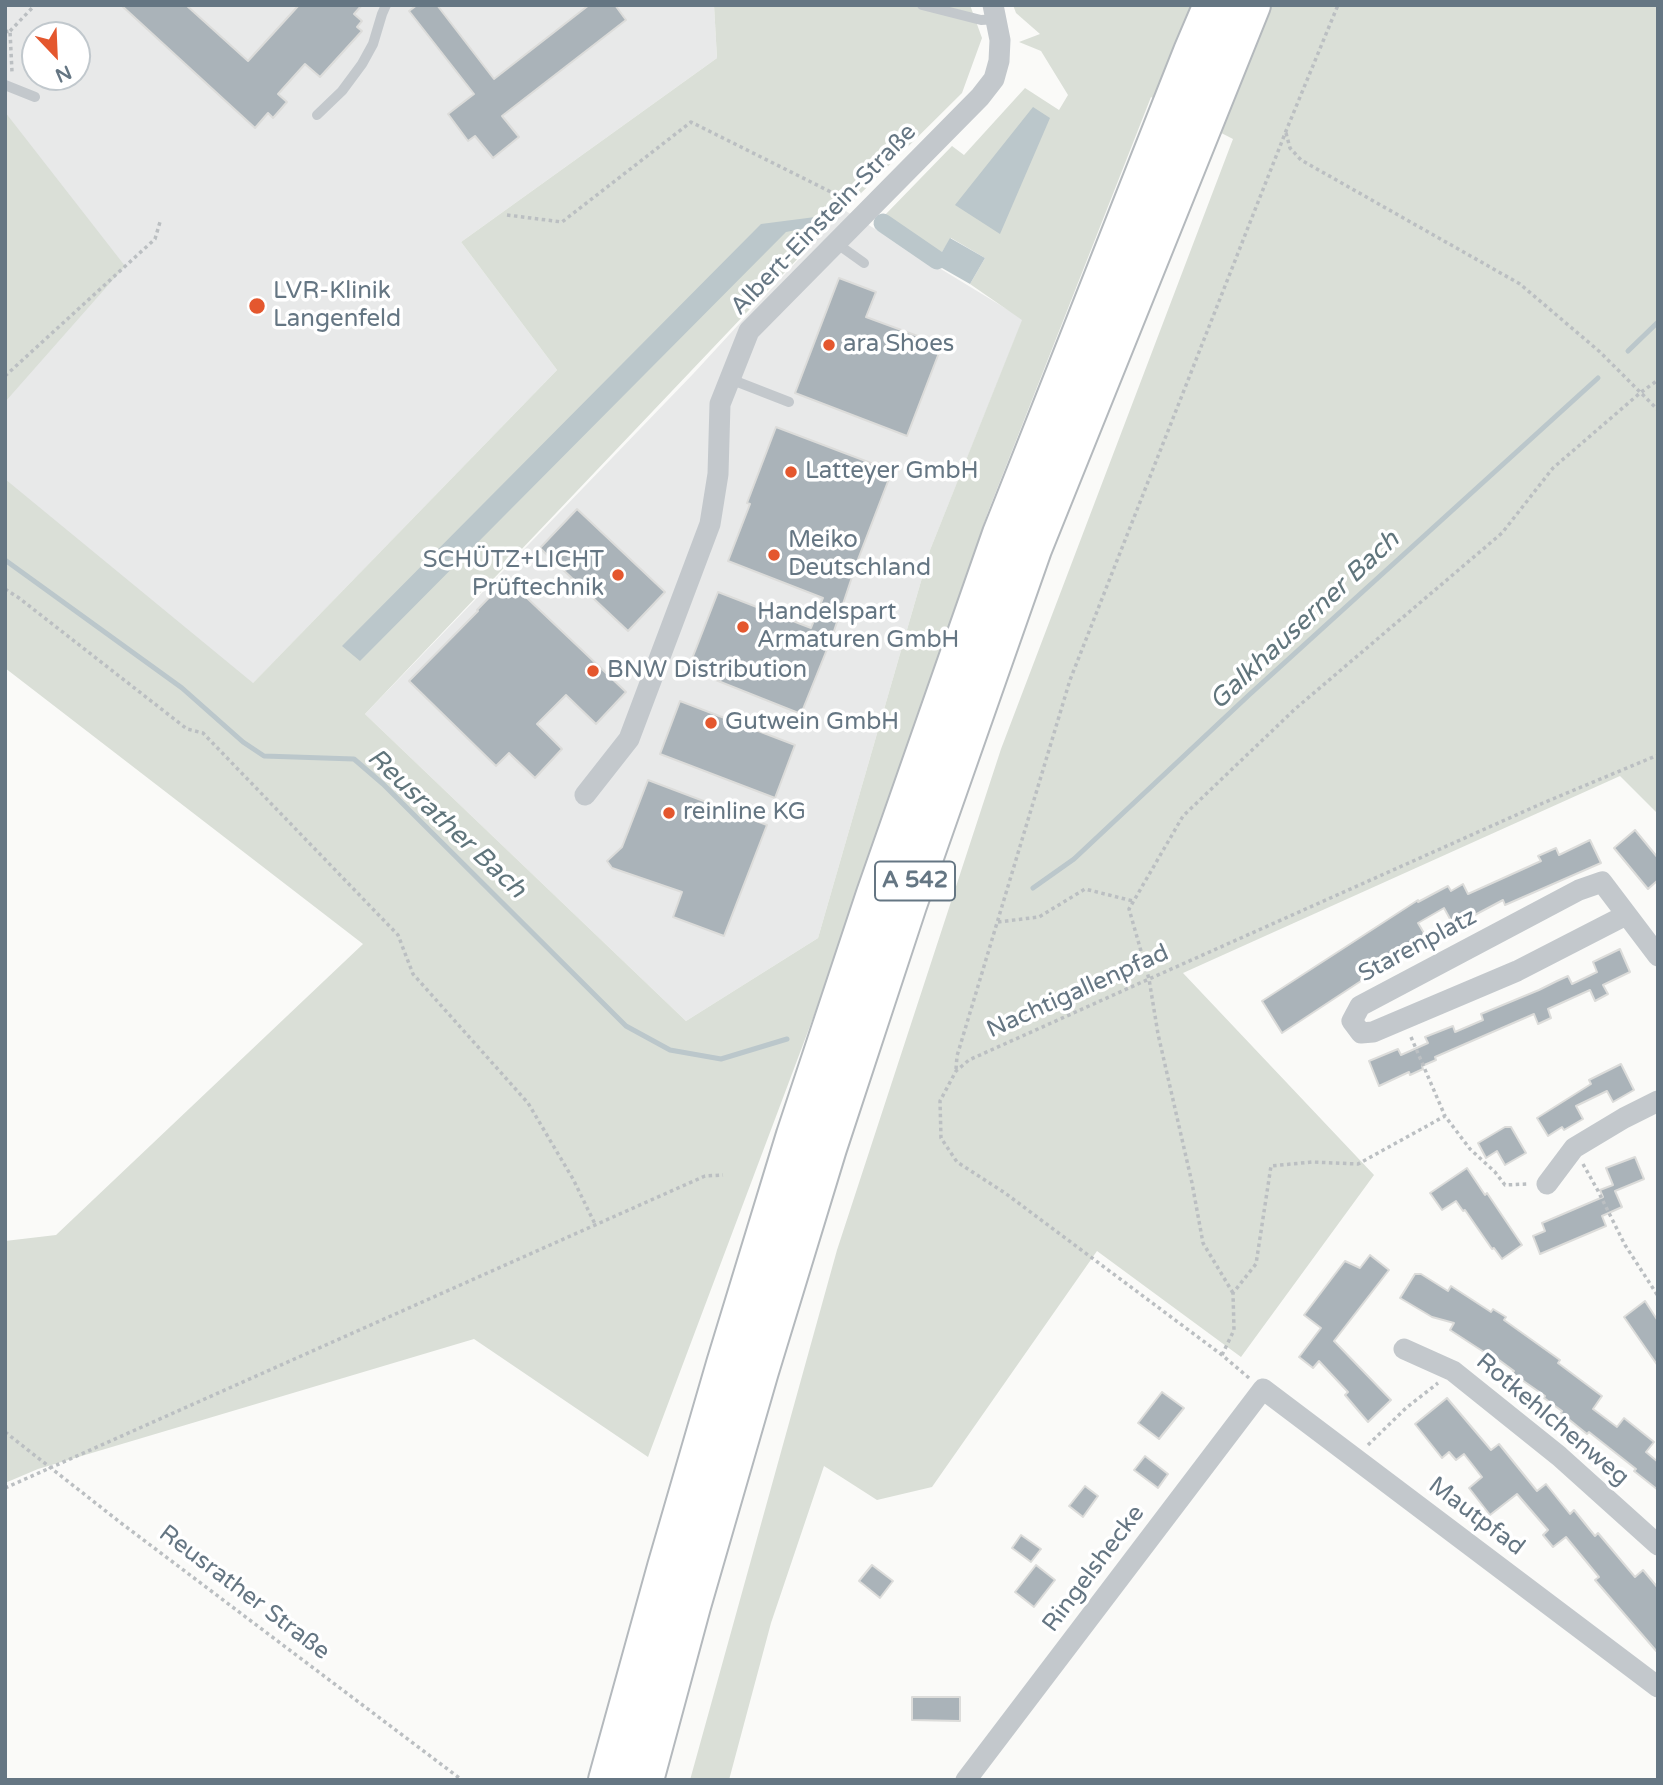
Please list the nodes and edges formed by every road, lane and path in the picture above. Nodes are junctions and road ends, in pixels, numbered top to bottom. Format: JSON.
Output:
{"nodes":[{"id":1,"x":35,"y":5,"type":"edge"},
{"id":2,"x":386,"y":5,"type":"edge"},
{"id":3,"x":922,"y":5,"type":"edge"},
{"id":4,"x":1213,"y":5,"type":"edge"},
{"id":5,"x":1251,"y":5,"type":"edge"},
{"id":6,"x":1338,"y":5,"type":"edge"},
{"id":7,"x":995,"y":12,"type":"edge"},
{"id":8,"x":8,"y":31,"type":"edge"},
{"id":9,"x":9,"y":87,"type":"edge"},
{"id":10,"x":35,"y":97,"type":"dead end"},
{"id":11,"x":317,"y":116,"type":"dead end"},
{"id":12,"x":1286,"y":131,"type":"junction"},
{"id":13,"x":864,"y":214,"type":"junction"},
{"id":14,"x":507,"y":215,"type":"dead end"},
{"id":15,"x":160,"y":222,"type":"dead end"},
{"id":16,"x":836,"y":243,"type":"junction"},
{"id":17,"x":864,"y":263,"type":"dead end"},
{"id":18,"x":5,"y":376,"type":"edge"},
{"id":19,"x":730,"y":379,"type":"junction"},
{"id":20,"x":1658,"y":380,"type":"edge"},
{"id":21,"x":1640,"y":393,"type":"junction"},
{"id":22,"x":789,"y":402,"type":"dead end"},
{"id":23,"x":1658,"y":410,"type":"edge"},
{"id":24,"x":5,"y":589,"type":"edge"},
{"id":25,"x":1658,"y":755,"type":"edge"},
{"id":26,"x":584,"y":795,"type":"dead end"},
{"id":27,"x":1133,"y":901,"type":"junction"},
{"id":28,"x":1626,"y":915,"type":"junction"},
{"id":29,"x":998,"y":922,"type":"junction"},
{"id":30,"x":1658,"y":956,"type":"edge"},
{"id":31,"x":1149,"y":979,"type":"junction"},
{"id":32,"x":1404,"y":1019,"type":"junction"},
{"id":33,"x":956,"y":1071,"type":"junction"},
{"id":34,"x":1658,"y":1101,"type":"edge"},
{"id":35,"x":1445,"y":1116,"type":"junction"},
{"id":36,"x":1574,"y":1148,"type":"junction"},
{"id":37,"x":723,"y":1175,"type":"dead end"},
{"id":38,"x":1547,"y":1184,"type":"joint"},
{"id":39,"x":595,"y":1224,"type":"junction"},
{"id":40,"x":1233,"y":1293,"type":"junction"},
{"id":41,"x":1658,"y":1296,"type":"edge"},
{"id":42,"x":1404,"y":1349,"type":"dead end"},
{"id":43,"x":1222,"y":1354,"type":"junction"},
{"id":44,"x":1453,"y":1371,"type":"junction"},
{"id":45,"x":1263,"y":1389,"type":"junction"},
{"id":46,"x":5,"y":1432,"type":"edge"},
{"id":47,"x":1355,"y":1458,"type":"junction"},
{"id":48,"x":52,"y":1468,"type":"junction"},
{"id":49,"x":5,"y":1488,"type":"edge"},
{"id":50,"x":1658,"y":1545,"type":"edge"},
{"id":51,"x":1658,"y":1687,"type":"edge"},
{"id":52,"x":462,"y":1780,"type":"edge"},
{"id":53,"x":608,"y":1780,"type":"edge"},
{"id":54,"x":644,"y":1780,"type":"edge"},
{"id":55,"x":966,"y":1780,"type":"edge"}],
"edges":[{"from":1,"to":8,"type":"path"},
{"from":2,"to":11,"type":"lane"},
{"from":3,"to":7,"type":"lane"},
{"from":4,"to":53,"type":"highway","number":"A 542"},
{"from":5,"to":54,"type":"highway","number":"A 542"},
{"from":6,"to":12,"type":"path"},
{"from":7,"to":13,"type":"street","name":"Albert-Einstein-Straße"},
{"from":8,"to":9,"type":"path"},
{"from":9,"to":10,"type":"lane"},
{"from":12,"to":21,"type":"path"},
{"from":12,"to":29,"type":"path"},
{"from":13,"to":14,"type":"path"},
{"from":13,"to":16,"type":"street","name":"Albert-Einstein-Straße"},
{"from":15,"to":18,"type":"path"},
{"from":16,"to":17,"type":"lane"},
{"from":16,"to":19,"type":"street","name":"Albert-Einstein-Straße"},
{"from":19,"to":22,"type":"lane"},
{"from":19,"to":26,"type":"street","name":"Albert-Einstein-Straße"},
{"from":20,"to":21,"type":"path"},
{"from":21,"to":23,"type":"path"},
{"from":21,"to":27,"type":"path"},
{"from":24,"to":39,"type":"path"},
{"from":25,"to":31,"type":"path","name":"Nachtigallenpfad"},
{"from":27,"to":29,"type":"path"},
{"from":27,"to":31,"type":"path"},
{"from":28,"to":30,"type":"street"},
{"from":28,"to":32,"type":"street","name":"Starenplatz"},
{"from":28,"to":32,"type":"street","name":"Starenplatz"},
{"from":29,"to":33,"type":"path"},
{"from":31,"to":33,"type":"path","name":"Nachtigallenpfad"},
{"from":31,"to":40,"type":"path"},
{"from":32,"to":35,"type":"path"},
{"from":33,"to":43,"type":"path"},
{"from":34,"to":36,"type":"street"},
{"from":35,"to":38,"type":"path"},
{"from":35,"to":40,"type":"path"},
{"from":36,"to":38,"type":"street"},
{"from":36,"to":41,"type":"path"},
{"from":37,"to":39,"type":"path"},
{"from":39,"to":48,"type":"path"},
{"from":40,"to":43,"type":"path"},
{"from":42,"to":44,"type":"street","name":"Rotkehlchenweg"},
{"from":43,"to":45,"type":"path"},
{"from":44,"to":47,"type":"path"},
{"from":44,"to":50,"type":"street","name":"Rotkehlchenweg"},
{"from":45,"to":47,"type":"street","name":"Mautpfad"},
{"from":45,"to":55,"type":"street","name":"Ringelshecke"},
{"from":46,"to":48,"type":"path","name":"Reusrather Straße"},
{"from":47,"to":51,"type":"street","name":"Mautpfad"},
{"from":48,"to":49,"type":"path"},
{"from":48,"to":52,"type":"path","name":"Reusrather Straße"}]}
